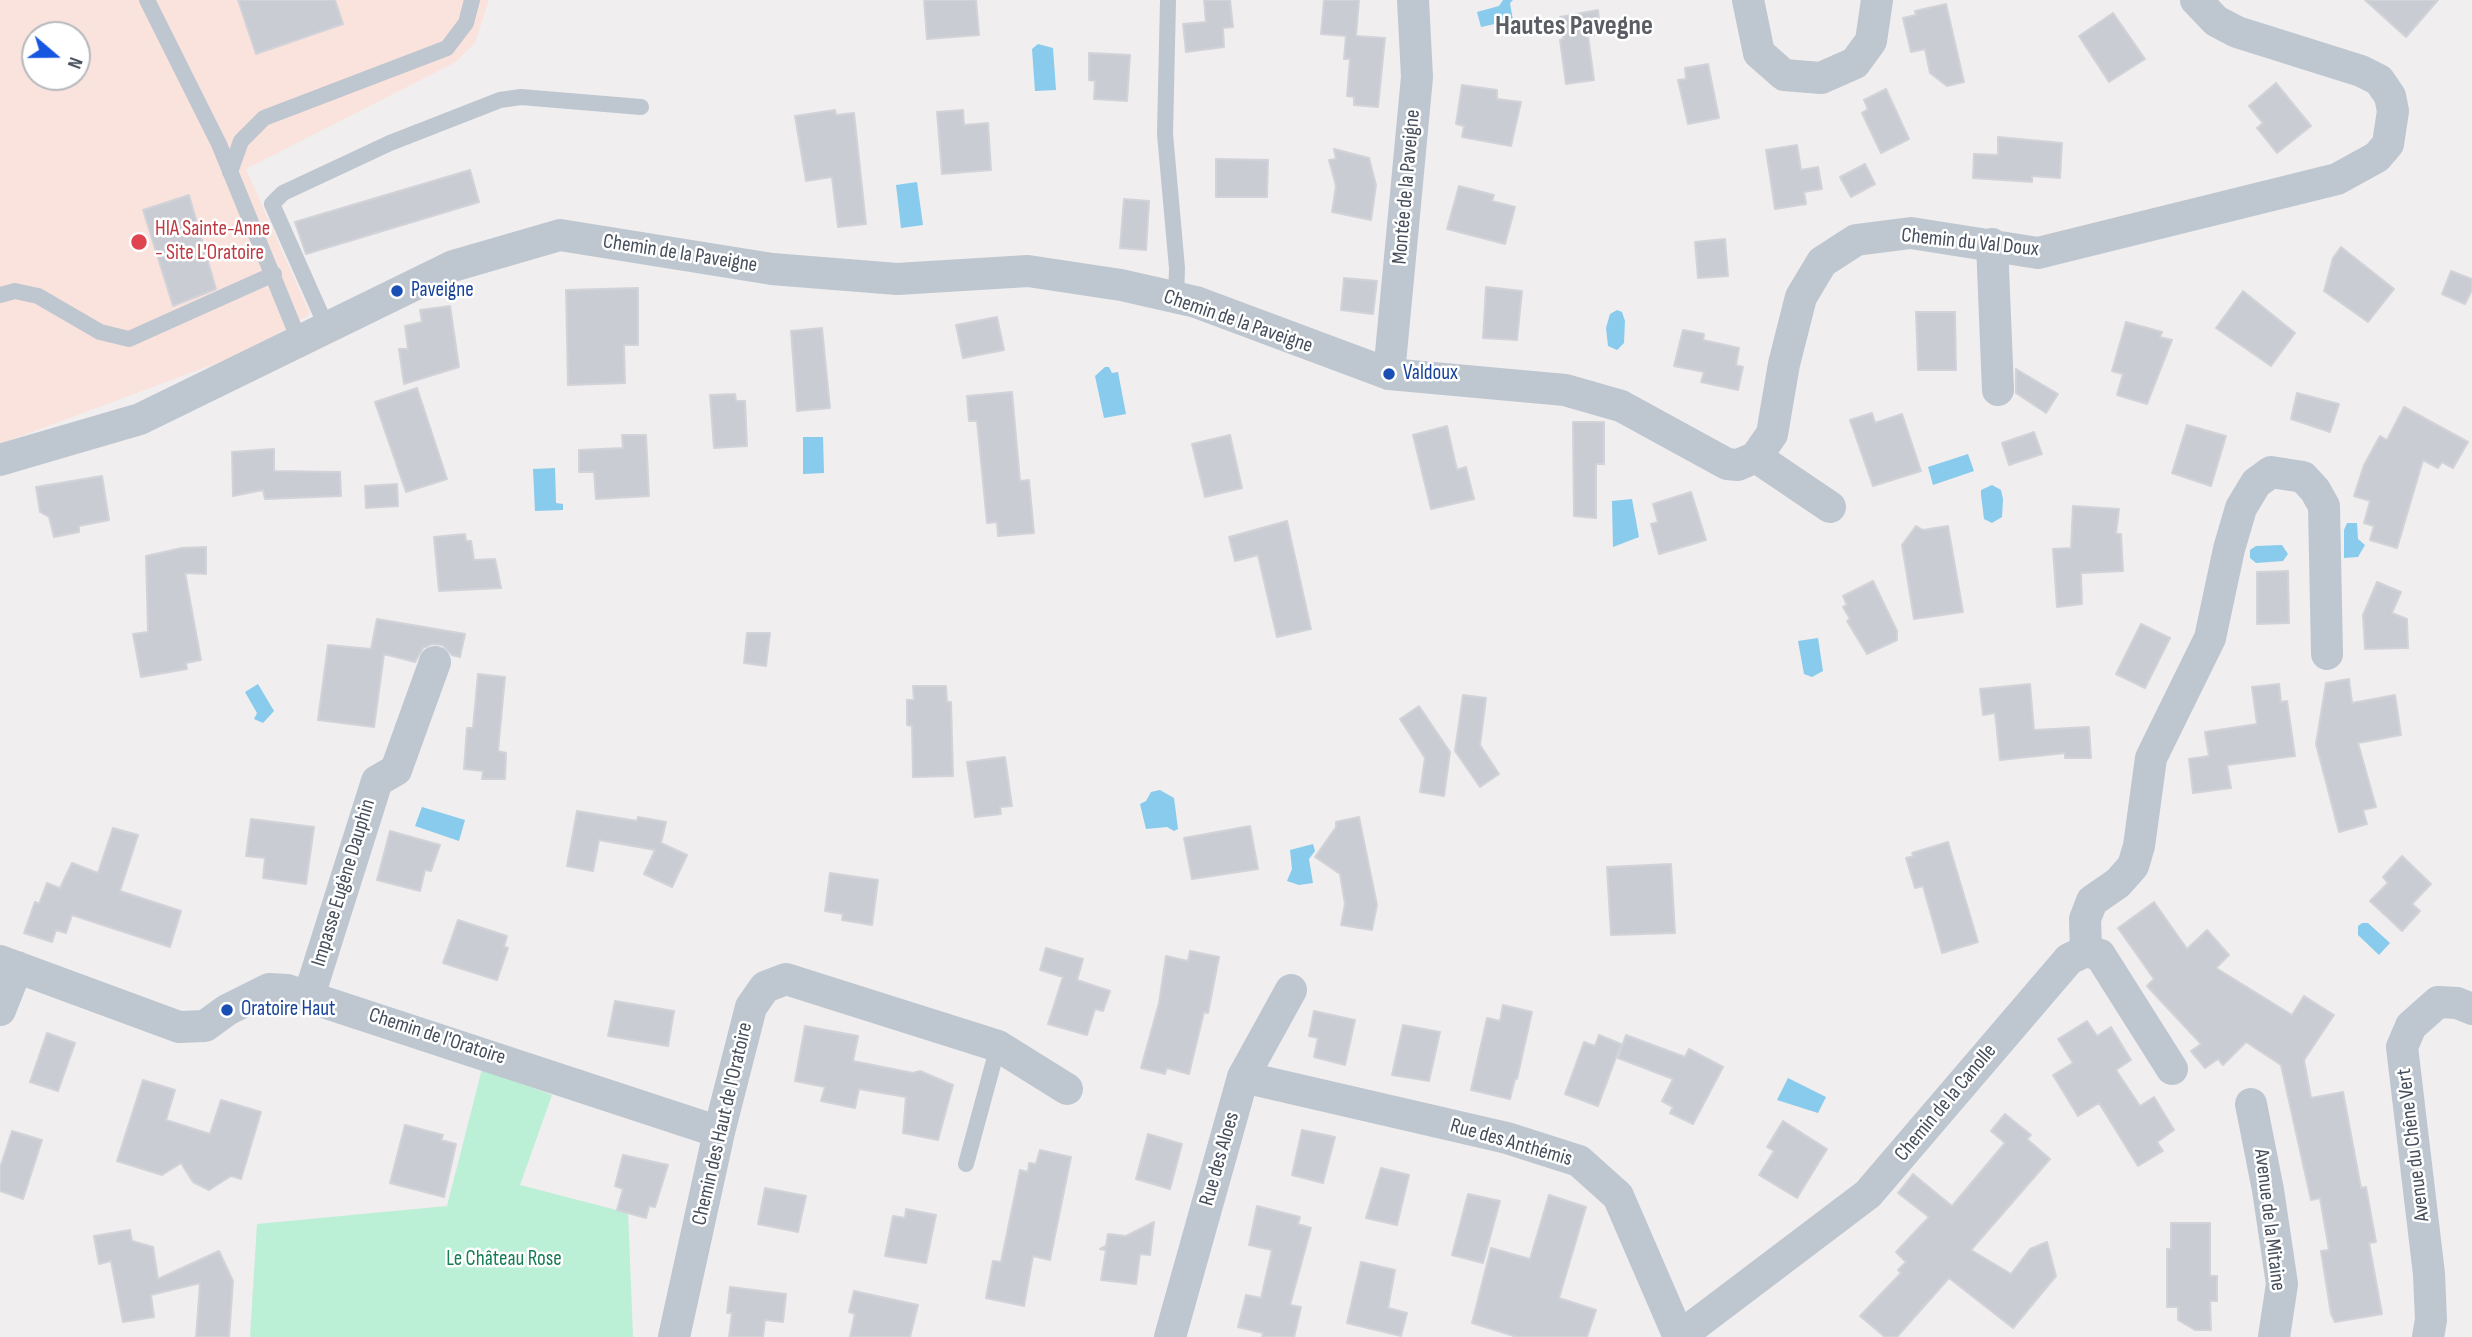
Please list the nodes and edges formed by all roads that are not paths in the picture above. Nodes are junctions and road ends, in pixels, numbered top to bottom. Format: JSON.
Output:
{"nodes":[{"id":1,"x":147,"y":0,"type":"edge"},
{"id":2,"x":472,"y":0,"type":"edge"},
{"id":3,"x":1168,"y":0,"type":"edge"},
{"id":4,"x":1413,"y":0,"type":"edge"},
{"id":5,"x":1748,"y":0,"type":"edge"},
{"id":6,"x":1877,"y":0,"type":"edge"},
{"id":7,"x":2196,"y":0,"type":"edge"},
{"id":8,"x":641,"y":107,"type":"dead end"},
{"id":9,"x":230,"y":172,"type":"junction"},
{"id":10,"x":1992,"y":244,"type":"junction"},
{"id":11,"x":274,"y":274,"type":"junction"},
{"id":12,"x":0,"y":295,"type":"edge"},
{"id":13,"x":1176,"y":298,"type":"junction"},
{"id":14,"x":313,"y":334,"type":"junction"},
{"id":15,"x":1389,"y":374,"type":"junction"},
{"id":16,"x":1998,"y":390,"type":"dead end"},
{"id":17,"x":1756,"y":457,"type":"junction"},
{"id":18,"x":0,"y":460,"type":"edge"},
{"id":19,"x":1830,"y":507,"type":"dead end"},
{"id":20,"x":2328,"y":653,"type":"dead end"},
{"id":21,"x":435,"y":662,"type":"dead end"},
{"id":22,"x":2086,"y":951,"type":"junction"},
{"id":23,"x":8,"y":964,"type":"edge"},
{"id":24,"x":1291,"y":990,"type":"dead end"},
{"id":25,"x":309,"y":996,"type":"junction"},
{"id":26,"x":2472,"y":1009,"type":"edge"},
{"id":27,"x":0,"y":1010,"type":"edge"},
{"id":28,"x":998,"y":1046,"type":"junction"},
{"id":29,"x":2172,"y":1069,"type":"dead end"},
{"id":30,"x":1244,"y":1077,"type":"junction"},
{"id":31,"x":1067,"y":1089,"type":"dead end"},
{"id":32,"x":2251,"y":1104,"type":"dead end"},
{"id":33,"x":719,"y":1132,"type":"junction"},
{"id":34,"x":967,"y":1164,"type":"dead end"},
{"id":35,"x":674,"y":1337,"type":"edge"},
{"id":36,"x":1170,"y":1337,"type":"edge"},
{"id":37,"x":1679,"y":1337,"type":"edge"},
{"id":38,"x":2274,"y":1337,"type":"edge"},
{"id":39,"x":2428,"y":1337,"type":"edge"}],
"edges":[{"from":1,"to":9,"type":"lane"},
{"from":2,"to":9,"type":"lane"},
{"from":3,"to":13,"type":"lane"},
{"from":4,"to":15,"type":"street","name":"Montée de la Paveigne"},
{"from":5,"to":6,"type":"street"},
{"from":7,"to":10,"type":"street","name":"Chemin du Val Doux"},
{"from":8,"to":14,"type":"lane"},
{"from":9,"to":11,"type":"lane"},
{"from":10,"to":16,"type":"street"},
{"from":10,"to":17,"type":"street","name":"Chemin du Val Doux"},
{"from":11,"to":12,"type":"lane"},
{"from":11,"to":14,"type":"lane"},
{"from":13,"to":14,"type":"street","name":"Chemin de la Paveigne"},
{"from":13,"to":15,"type":"street","name":"Chemin de la Paveigne"},
{"from":14,"to":18,"type":"street","name":"Chemin de la Paveigne"},
{"from":15,"to":17,"type":"street"},
{"from":17,"to":19,"type":"street"},
{"from":20,"to":22,"type":"street"},
{"from":21,"to":25,"type":"street","name":"Impasse Eugène Dauphin"},
{"from":22,"to":29,"type":"street"},
{"from":22,"to":37,"type":"street","name":"Chemin de la Canolle"},
{"from":23,"to":25,"type":"street","name":"Chemin de l'Oratoire"},
{"from":23,"to":27,"type":"street"},
{"from":24,"to":30,"type":"street","name":"Rue des Aloes"},
{"from":25,"to":33,"type":"street","name":"Chemin de l'Oratoire"},
{"from":26,"to":39,"type":"street","name":"Avenue du Chêne Vert"},
{"from":28,"to":31,"type":"street","name":"Chemin des Haut de l'Oratoire"},
{"from":28,"to":33,"type":"street","name":"Chemin des Haut de l'Oratoire"},
{"from":28,"to":34,"type":"lane"},
{"from":30,"to":36,"type":"street","name":"Rue des Aloes"},
{"from":30,"to":37,"type":"street","name":"Rue des Anthémis"},
{"from":32,"to":38,"type":"street","name":"Avenue de la Mitaine"},
{"from":33,"to":35,"type":"street","name":"Chemin des Haut de l'Oratoire"}]}
